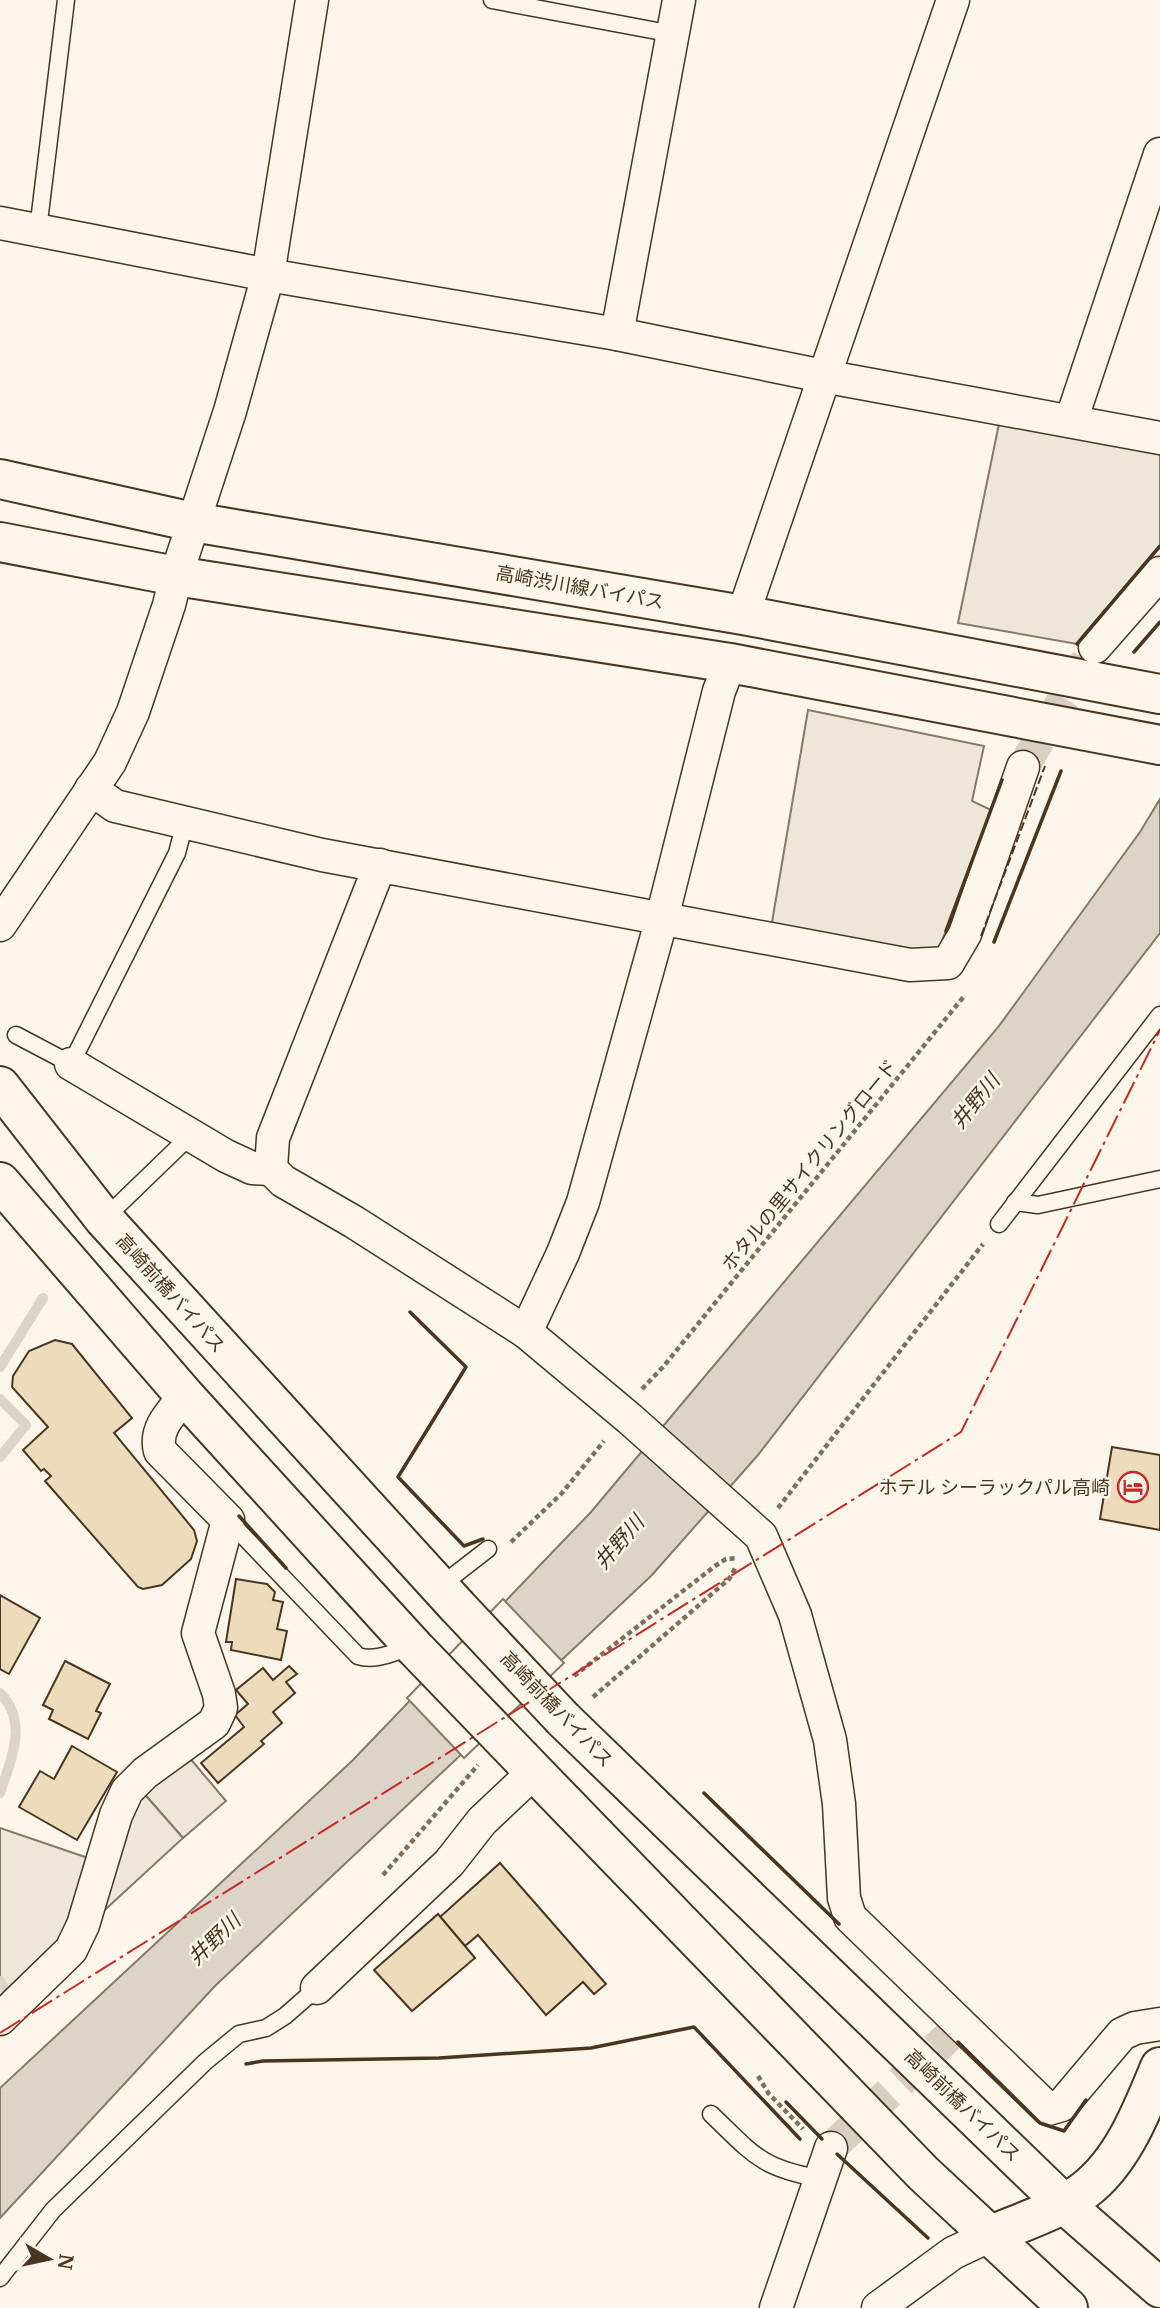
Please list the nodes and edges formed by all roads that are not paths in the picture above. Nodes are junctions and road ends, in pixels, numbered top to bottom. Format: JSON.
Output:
{"nodes":[{"id":1,"x":66,"y":0,"type":"edge"},
{"id":2,"x":312,"y":0,"type":"edge"},
{"id":3,"x":492,"y":0,"type":"edge"},
{"id":4,"x":679,"y":0,"type":"edge"},
{"id":5,"x":953,"y":0,"type":"edge"},
{"id":6,"x":673,"y":34,"type":"junction"},
{"id":7,"x":1160,"y":155,"type":"edge"},
{"id":8,"x":0,"y":223,"type":"edge"},
{"id":9,"x":38,"y":230,"type":"junction"},
{"id":10,"x":268,"y":275,"type":"junction"},
{"id":11,"x":617,"y":334,"type":"junction"},
{"id":12,"x":823,"y":376,"type":"junction"},
{"id":13,"x":1071,"y":421,"type":"junction"},
{"id":14,"x":1160,"y":438,"type":"edge"},
{"id":15,"x":0,"y":479,"type":"edge"},
{"id":16,"x":193,"y":522,"type":"junction"},
{"id":17,"x":0,"y":542,"type":"edge"},
{"id":18,"x":1160,"y":573,"type":"edge"},
{"id":19,"x":176,"y":576,"type":"junction"},
{"id":20,"x":743,"y":615,"type":"junction"},
{"id":21,"x":1095,"y":647,"type":"tunnel mouth"},
{"id":22,"x":730,"y":663,"type":"junction"},
{"id":23,"x":1160,"y":694,"type":"edge"},
{"id":24,"x":1147,"y":743,"type":"edge"},
{"id":25,"x":1023,"y":768,"type":"tunnel mouth"},
{"id":26,"x":92,"y":789,"type":"junction"},
{"id":27,"x":185,"y":822,"type":"junction"},
{"id":28,"x":380,"y":865,"type":"junction"},
{"id":29,"x":662,"y":918,"type":"junction"},
{"id":30,"x":0,"y":925,"type":"edge"},
{"id":31,"x":1160,"y":1015,"type":"edge"},
{"id":32,"x":16,"y":1035,"type":"dead end"},
{"id":33,"x":71,"y":1064,"type":"junction"},
{"id":34,"x":0,"y":1086,"type":"edge"},
{"id":35,"x":191,"y":1135,"type":"junction"},
{"id":36,"x":271,"y":1169,"type":"junction"},
{"id":37,"x":1160,"y":1179,"type":"edge"},
{"id":38,"x":0,"y":1182,"type":"edge"},
{"id":39,"x":1015,"y":1202,"type":"junction"},
{"id":40,"x":104,"y":1219,"type":"junction"},
{"id":41,"x":999,"y":1224,"type":"road end"},
{"id":42,"x":526,"y":1332,"type":"junction"},
{"id":43,"x":185,"y":1396,"type":"junction"},
{"id":44,"x":228,"y":1520,"type":"junction"},
{"id":45,"x":488,"y":1549,"type":"road end"},
{"id":46,"x":448,"y":1596,"type":"junction"},
{"id":47,"x":413,"y":1646,"type":"junction"},
{"id":48,"x":529,"y":1765,"type":"junction"},
{"id":49,"x":317,"y":1988,"type":"joint"},
{"id":50,"x":0,"y":2019,"type":"edge"},
{"id":51,"x":1160,"y":2024,"type":"edge"},
{"id":52,"x":1160,"y":2067,"type":"edge"},
{"id":53,"x":711,"y":2114,"type":"dead end"},
{"id":54,"x":831,"y":2148,"type":"tunnel mouth"},
{"id":55,"x":818,"y":2178,"type":"junction"},
{"id":56,"x":1064,"y":2204,"type":"junction"},
{"id":57,"x":989,"y":2236,"type":"junction"},
{"id":58,"x":0,"y":2278,"type":"edge"},
{"id":59,"x":1160,"y":2288,"type":"edge"},
{"id":60,"x":776,"y":2308,"type":"edge"},
{"id":61,"x":878,"y":2308,"type":"edge"},
{"id":62,"x":1068,"y":2308,"type":"edge"}],
"edges":[{"from":1,"to":9,"type":"lane"},
{"from":2,"to":10,"type":"street"},
{"from":3,"to":6,"type":"lane"},
{"from":4,"to":6,"type":"street"},
{"from":5,"to":12,"type":"street"},
{"from":6,"to":11,"type":"street"},
{"from":7,"to":13,"type":"street"},
{"from":8,"to":9,"type":"street"},
{"from":9,"to":10,"type":"street"},
{"from":10,"to":11,"type":"street"},
{"from":10,"to":16,"type":"street"},
{"from":11,"to":12,"type":"street"},
{"from":12,"to":13,"type":"street"},
{"from":12,"to":20,"type":"street"},
{"from":13,"to":14,"type":"street"},
{"from":15,"to":16,"type":"main road","name":"高崎渋川線バイパス"},
{"from":16,"to":19,"type":"street"},
{"from":16,"to":20,"type":"main road","name":"高崎渋川線バイパス"},
{"from":17,"to":19,"type":"main road"},
{"from":18,"to":21,"type":"street"},
{"from":19,"to":22,"type":"main road"},
{"from":19,"to":26,"type":"street"},
{"from":20,"to":23,"type":"main road","name":"高崎渋川線バイパス"},
{"from":22,"to":24,"type":"main road"},
{"from":22,"to":29,"type":"street"},
{"from":25,"to":29,"type":"street"},
{"from":26,"to":27,"type":"street"},
{"from":26,"to":30,"type":"street"},
{"from":27,"to":28,"type":"street"},
{"from":27,"to":33,"type":"lane"},
{"from":28,"to":29,"type":"street"},
{"from":28,"to":36,"type":"street"},
{"from":29,"to":42,"type":"street"},
{"from":31,"to":39,"type":"lane"},
{"from":32,"to":33,"type":"lane"},
{"from":33,"to":35,"type":"street"},
{"from":34,"to":40,"type":"main road","name":"高崎前橋バイパス"},
{"from":35,"to":36,"type":"street"},
{"from":35,"to":40,"type":"lane"},
{"from":36,"to":42,"type":"street"},
{"from":37,"to":39,"type":"lane"},
{"from":38,"to":43,"type":"main road"},
{"from":39,"to":41,"type":"lane"},
{"from":40,"to":46,"type":"main road","name":"高崎前橋バイパス"},
{"from":42,"to":51,"type":"street"},
{"from":43,"to":44,"type":"street"},
{"from":43,"to":47,"type":"main road"},
{"from":44,"to":47,"type":"lane"},
{"from":44,"to":50,"type":"street"},
{"from":45,"to":46,"type":"lane"},
{"from":46,"to":56,"type":"main road","name":"高崎前橋バイパス","bridge":true},
{"from":47,"to":48,"type":"main road","bridge":true},
{"from":48,"to":49,"type":"street"},
{"from":48,"to":57,"type":"main road"},
{"from":49,"to":58,"type":"lane"},
{"from":52,"to":56,"type":"main road"},
{"from":53,"to":55,"type":"lane"},
{"from":54,"to":55,"type":"street"},
{"from":55,"to":60,"type":"street"},
{"from":56,"to":57,"type":"main road"},
{"from":56,"to":59,"type":"main road","name":"高崎前橋バイパス"},
{"from":57,"to":61,"type":"street"},
{"from":57,"to":62,"type":"main road"}]}
